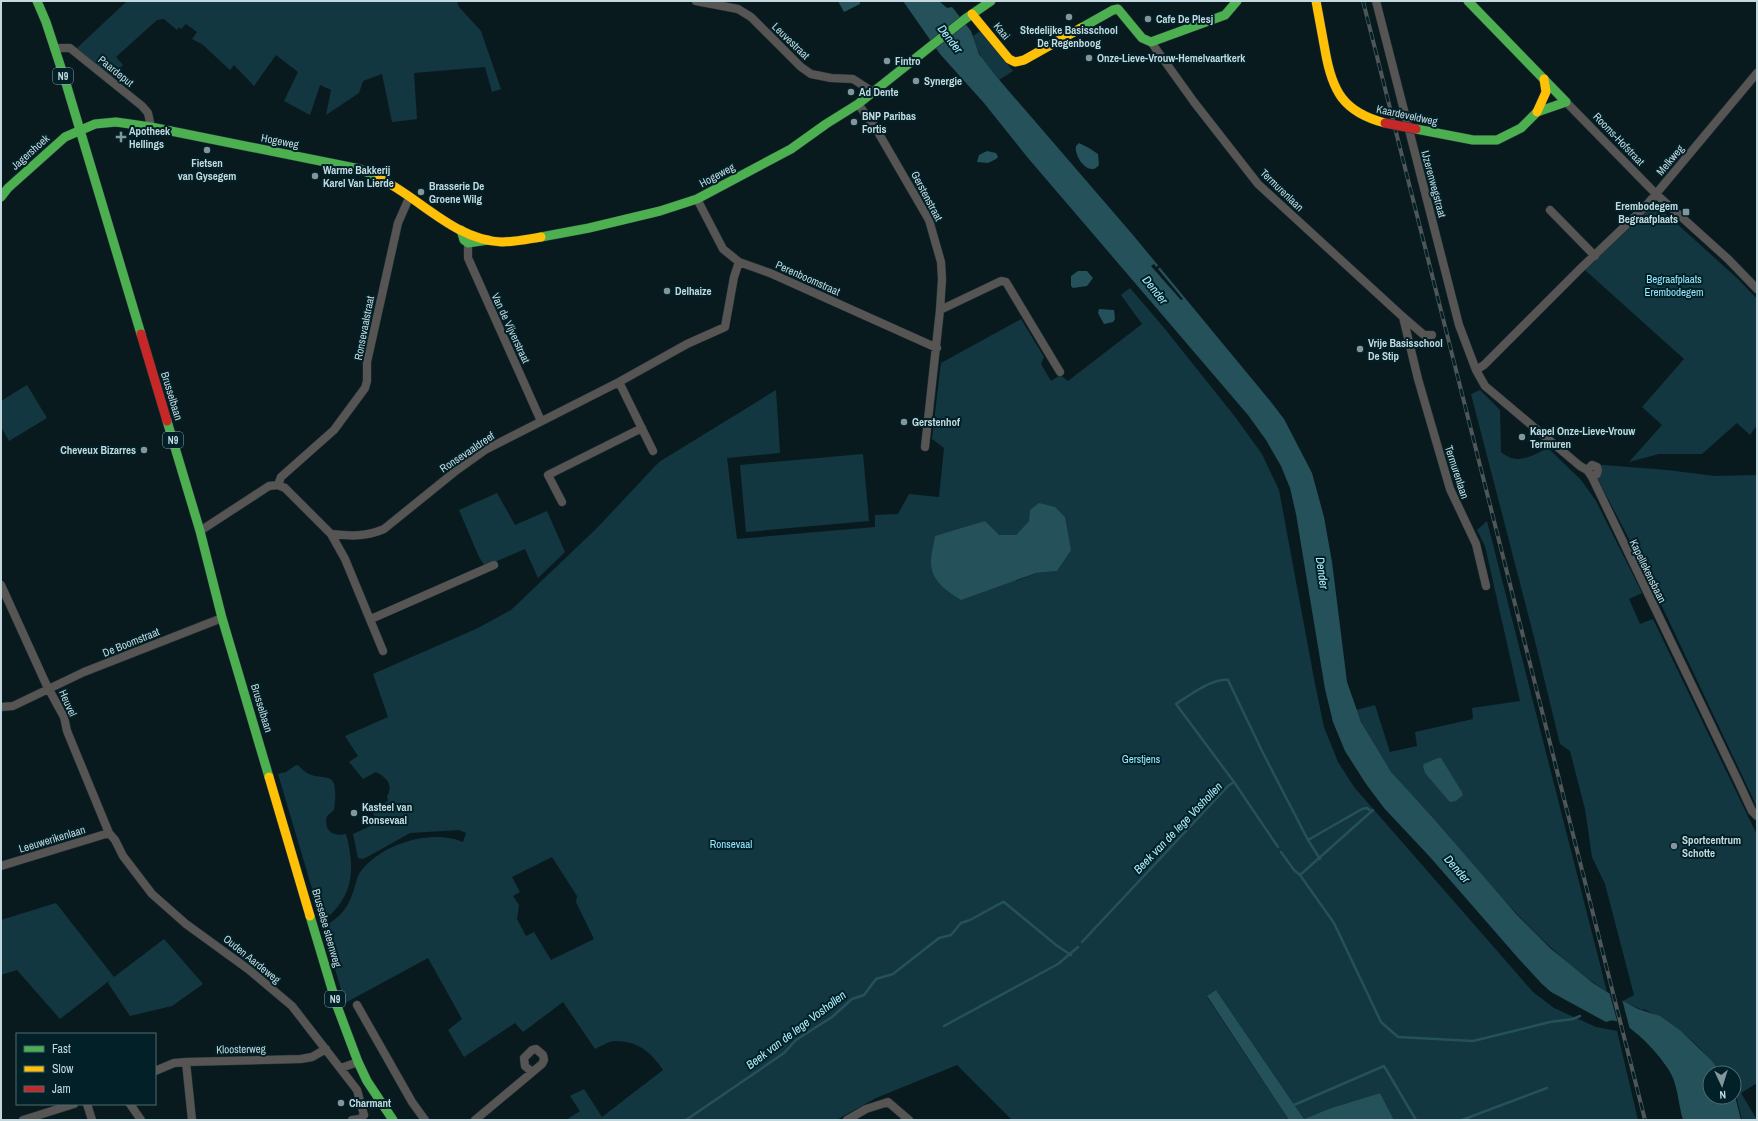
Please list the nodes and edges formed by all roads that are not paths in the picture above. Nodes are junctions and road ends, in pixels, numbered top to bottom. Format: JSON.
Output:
{"nodes":[{"id":1,"x":38,"y":1,"type":"edge"},
{"id":2,"x":696,"y":1,"type":"edge"},
{"id":3,"x":991,"y":1,"type":"edge"},
{"id":4,"x":1237,"y":1,"type":"edge"},
{"id":5,"x":1316,"y":1,"type":"edge"},
{"id":6,"x":1376,"y":1,"type":"edge"},
{"id":7,"x":1468,"y":1,"type":"edge"},
{"id":8,"x":714,"y":3,"type":"edge"},
{"id":9,"x":968,"y":16,"type":"junction"},
{"id":10,"x":1151,"y":42,"type":"junction"},
{"id":11,"x":54,"y":48,"type":"junction"},
{"id":12,"x":1757,"y":73,"type":"edge"},
{"id":13,"x":1544,"y":79,"type":"junction"},
{"id":14,"x":873,"y":92,"type":"junction"},
{"id":15,"x":1566,"y":102,"type":"junction"},
{"id":16,"x":858,"y":104,"type":"junction"},
{"id":17,"x":1536,"y":112,"type":"junction"},
{"id":18,"x":151,"y":127,"type":"junction"},
{"id":19,"x":80,"y":130,"type":"junction"},
{"id":20,"x":1656,"y":194,"type":"junction"},
{"id":21,"x":1,"y":197,"type":"edge"},
{"id":22,"x":409,"y":198,"type":"junction"},
{"id":23,"x":697,"y":199,"type":"junction"},
{"id":24,"x":1550,"y":210,"type":"dead end"},
{"id":25,"x":461,"y":230,"type":"junction"},
{"id":26,"x":492,"y":240,"type":"junction"},
{"id":27,"x":468,"y":243,"type":"junction"},
{"id":28,"x":1594,"y":256,"type":"junction"},
{"id":29,"x":739,"y":262,"type":"junction"},
{"id":30,"x":1757,"y":289,"type":"edge"},
{"id":31,"x":940,"y":310,"type":"junction"},
{"id":32,"x":1403,"y":317,"type":"junction"},
{"id":33,"x":1432,"y":335,"type":"dead end"},
{"id":34,"x":937,"y":348,"type":"junction"},
{"id":35,"x":1476,"y":370,"type":"junction"},
{"id":36,"x":1060,"y":372,"type":"dead end"},
{"id":37,"x":619,"y":382,"type":"junction"},
{"id":38,"x":541,"y":421,"type":"junction"},
{"id":39,"x":642,"y":428,"type":"junction"},
{"id":40,"x":925,"y":447,"type":"dead end"},
{"id":41,"x":653,"y":450,"type":"dead end"},
{"id":42,"x":278,"y":485,"type":"junction"},
{"id":43,"x":562,"y":502,"type":"dead end"},
{"id":44,"x":200,"y":532,"type":"junction"},
{"id":45,"x":331,"y":534,"type":"junction"},
{"id":46,"x":494,"y":565,"type":"dead end"},
{"id":47,"x":1,"y":585,"type":"edge"},
{"id":48,"x":1486,"y":586,"type":"dead end"},
{"id":49,"x":222,"y":618,"type":"junction"},
{"id":50,"x":371,"y":619,"type":"junction"},
{"id":51,"x":383,"y":651,"type":"dead end"},
{"id":52,"x":50,"y":688,"type":"junction"},
{"id":53,"x":1,"y":707,"type":"edge"},
{"id":54,"x":276,"y":801,"type":"joint"},
{"id":55,"x":1757,"y":816,"type":"edge"},
{"id":56,"x":109,"y":833,"type":"junction"},
{"id":57,"x":1,"y":866,"type":"edge"},
{"id":58,"x":357,"y":1005,"type":"dead end"},
{"id":59,"x":326,"y":1049,"type":"junction"},
{"id":60,"x":186,"y":1062,"type":"junction"},
{"id":61,"x":358,"y":1062,"type":"junction"},
{"id":62,"x":341,"y":1068,"type":"junction"},
{"id":63,"x":156,"y":1071,"type":"edge"},
{"id":64,"x":532,"y":1072,"type":"dead end"},
{"id":65,"x":71,"y":1105,"type":"edge"},
{"id":66,"x":87,"y":1105,"type":"edge"},
{"id":67,"x":131,"y":1105,"type":"edge"},
{"id":68,"x":366,"y":1118,"type":"edge"},
{"id":69,"x":391,"y":1119,"type":"edge"},
{"id":70,"x":23,"y":1120,"type":"edge"},
{"id":71,"x":92,"y":1120,"type":"edge"},
{"id":72,"x":141,"y":1120,"type":"edge"},
{"id":73,"x":192,"y":1120,"type":"edge"},
{"id":74,"x":352,"y":1120,"type":"edge"},
{"id":75,"x":425,"y":1120,"type":"edge"},
{"id":76,"x":475,"y":1120,"type":"edge"},
{"id":77,"x":846,"y":1120,"type":"edge"},
{"id":78,"x":909,"y":1120,"type":"edge"}],
"edges":[{"from":1,"to":11,"type":"street","name":"Brusselbaan","number":"N9"},
{"from":2,"to":8,"type":"street","name":"Leuvestraat"},
{"from":3,"to":9,"type":"street","name":"Hogeweg"},
{"from":4,"to":10,"type":"street"},
{"from":5,"to":17,"type":"street","name":"Kaardeveldweg","bridge":true},
{"from":6,"to":35,"type":"street","name":"IJzerenwegstraat"},
{"from":7,"to":13,"type":"street","name":"Rooms-Hofstraat"},
{"from":8,"to":14,"type":"street","name":"Leuvestraat"},
{"from":9,"to":10,"type":"street","name":"Kaai"},
{"from":9,"to":14,"type":"street","name":"Hogeweg"},
{"from":10,"to":32,"type":"street","name":"Termurenlaan"},
{"from":11,"to":18,"type":"street","name":"Paardeput"},
{"from":11,"to":19,"type":"street","name":"Brusselbaan","number":"N9"},
{"from":12,"to":20,"type":"street","name":"Melkweg"},
{"from":13,"to":15,"type":"street","name":"Rooms-Hofstraat"},
{"from":13,"to":17,"type":"street"},
{"from":14,"to":16,"type":"street","name":"Hogeweg"},
{"from":15,"to":17,"type":"street","name":"Kaardeveldweg"},
{"from":15,"to":20,"type":"street","name":"Rooms-Hofstraat"},
{"from":16,"to":23,"type":"street","name":"Hogeweg"},
{"from":16,"to":31,"type":"street","name":"Gerstenstraat"},
{"from":18,"to":19,"type":"street","name":"Hogeweg"},
{"from":18,"to":22,"type":"street","name":"Hogeweg"},
{"from":19,"to":21,"type":"street","name":"Jagershoek"},
{"from":19,"to":44,"type":"street","name":"Brusselbaan","number":"N9"},
{"from":20,"to":28,"type":"street","name":"Melkweg"},
{"from":20,"to":30,"type":"street","name":"Rooms-Hofstraat"},
{"from":22,"to":25,"type":"street","name":"Hogeweg"},
{"from":22,"to":42,"type":"street","name":"Ronsevaalstraat"},
{"from":23,"to":26,"type":"street","name":"Hogeweg"},
{"from":23,"to":29,"type":"street","name":"Perenboomstraat"},
{"from":24,"to":28,"type":"street"},
{"from":25,"to":26,"type":"street","name":"Hogeweg"},
{"from":25,"to":27,"type":"street"},
{"from":26,"to":27,"type":"street","name":"Hogeweg"},
{"from":27,"to":38,"type":"street","name":"Van de Vijverstraat"},
{"from":28,"to":35,"type":"street","name":"Melkweg"},
{"from":29,"to":34,"type":"street","name":"Perenboomstraat"},
{"from":29,"to":37,"type":"street","name":"Ronsevaaldreef"},
{"from":31,"to":34,"type":"street","name":"Gerstenstraat"},
{"from":31,"to":36,"type":"street"},
{"from":32,"to":33,"type":"street","name":"Termurenlaan"},
{"from":32,"to":48,"type":"street","name":"Termurenlaan"},
{"from":34,"to":40,"type":"street","name":"Gerstenstraat"},
{"from":35,"to":55,"type":"street","name":"Kapellekensbaan"},
{"from":37,"to":38,"type":"street","name":"Ronsevaaldreef"},
{"from":37,"to":39,"type":"street"},
{"from":38,"to":45,"type":"street","name":"Ronsevaaldreef"},
{"from":39,"to":41,"type":"street"},
{"from":39,"to":43,"type":"street"},
{"from":42,"to":44,"type":"street"},
{"from":42,"to":45,"type":"street"},
{"from":44,"to":49,"type":"street","name":"Brusselbaan","number":"N9"},
{"from":45,"to":50,"type":"street"},
{"from":46,"to":50,"type":"street"},
{"from":47,"to":52,"type":"street","name":"Heuvel"},
{"from":49,"to":52,"type":"street","name":"De Boomstraat"},
{"from":49,"to":54,"type":"street","name":"Brusselbaan","number":"N9"},
{"from":50,"to":51,"type":"street"},
{"from":52,"to":53,"type":"street","name":"De Boomstraat"},
{"from":52,"to":56,"type":"street","name":"Heuvel"},
{"from":54,"to":61,"type":"street","name":"Brusselse steenweg","number":"N9"},
{"from":56,"to":57,"type":"street","name":"Leeuwerikenlaan"},
{"from":56,"to":59,"type":"street","name":"Ouden Aardeweg"},
{"from":58,"to":75,"type":"street"},
{"from":59,"to":60,"type":"street","name":"Kloosterweg"},
{"from":59,"to":62,"type":"street","name":"Ouden Aardeweg"},
{"from":60,"to":63,"type":"street","name":"Kloosterweg"},
{"from":60,"to":73,"type":"street"},
{"from":61,"to":62,"type":"street"},
{"from":61,"to":69,"type":"street","name":"Brusselse steenweg","number":"N9"},
{"from":62,"to":68,"type":"street","name":"Ouden Aardeweg"},
{"from":64,"to":76,"type":"street"},
{"from":65,"to":70,"type":"street"},
{"from":66,"to":71,"type":"street"},
{"from":67,"to":72,"type":"street"},
{"from":68,"to":74,"type":"street"},
{"from":77,"to":78,"type":"street"}]}
